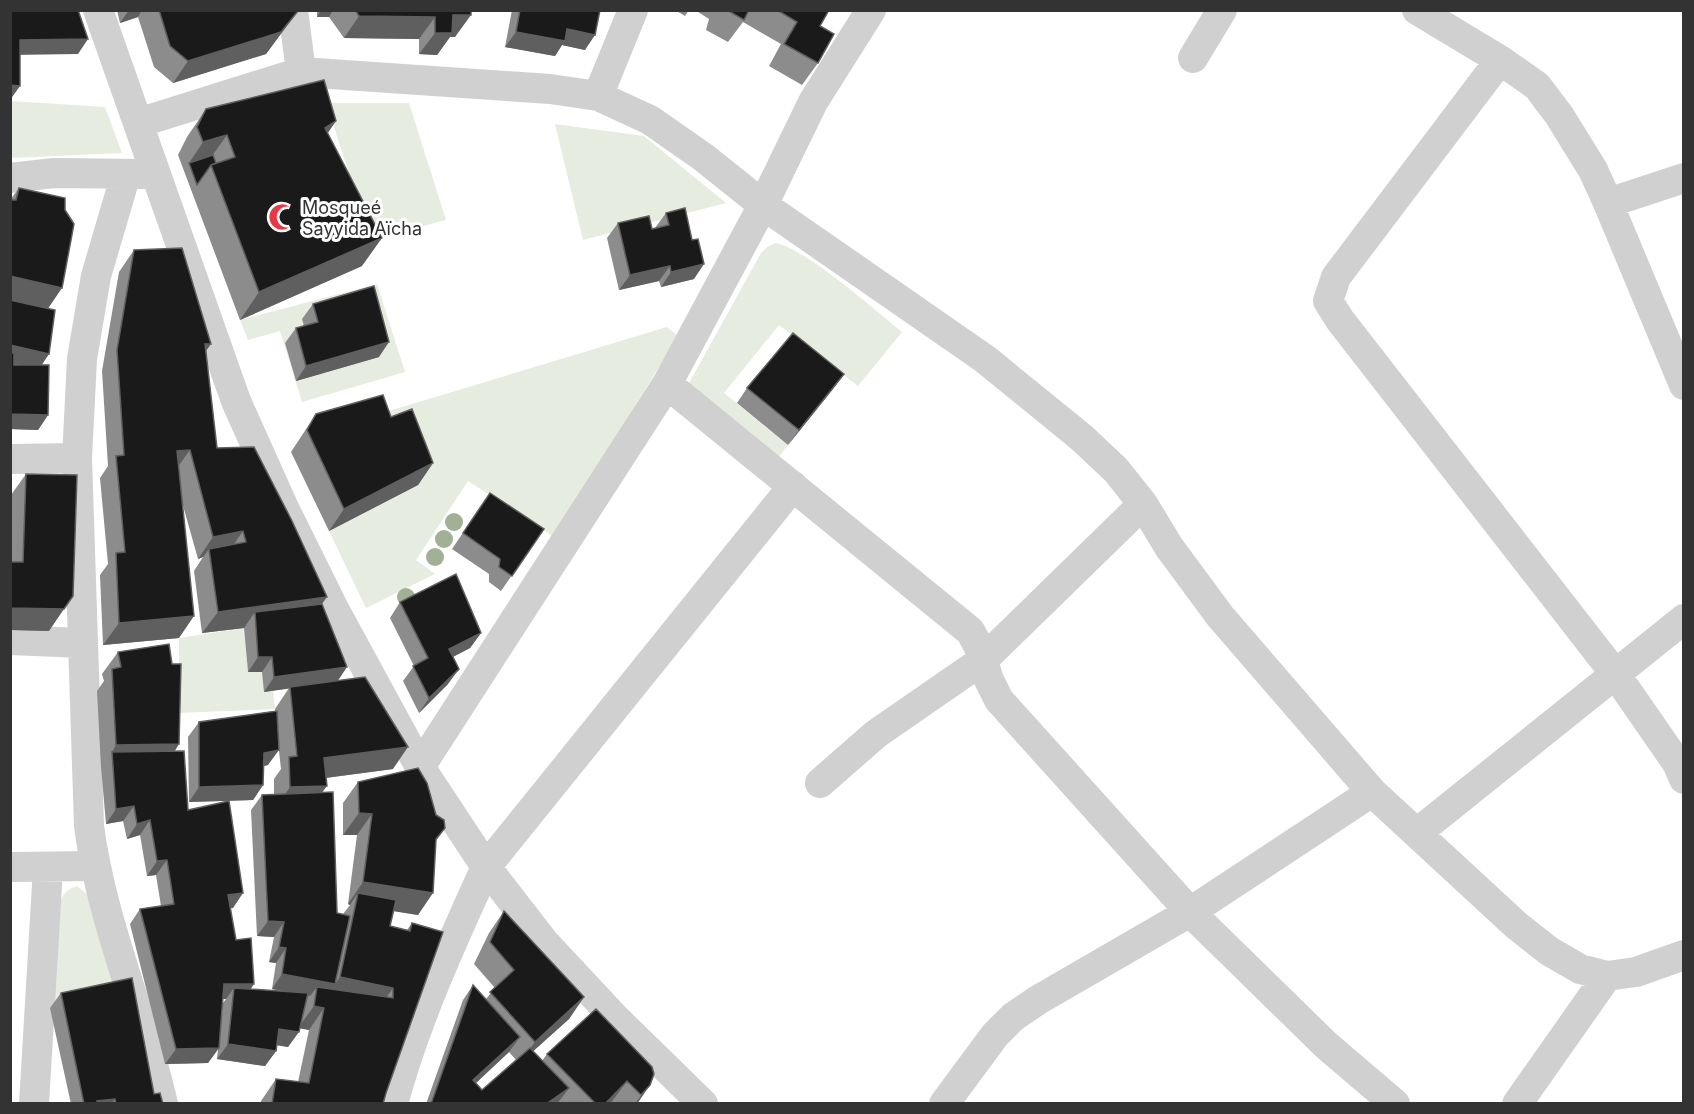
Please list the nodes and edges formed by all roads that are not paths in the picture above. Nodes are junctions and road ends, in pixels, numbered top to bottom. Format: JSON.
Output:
{"nodes":[{"id":1,"x":98,"y":10,"type":"edge"},
{"id":2,"x":293,"y":10,"type":"edge"},
{"id":3,"x":633,"y":10,"type":"edge"},
{"id":4,"x":871,"y":10,"type":"edge"},
{"id":5,"x":1222,"y":10,"type":"edge"},
{"id":6,"x":1418,"y":10,"type":"edge"},
{"id":7,"x":1193,"y":58,"type":"dead end"},
{"id":8,"x":1500,"y":60,"type":"junction"},
{"id":9,"x":301,"y":72,"type":"junction"},
{"id":10,"x":598,"y":96,"type":"junction"},
{"id":11,"x":138,"y":123,"type":"junction"},
{"id":12,"x":126,"y":174,"type":"junction"},
{"id":13,"x":156,"y":174,"type":"junction"},
{"id":14,"x":10,"y":178,"type":"edge"},
{"id":15,"x":1683,"y":178,"type":"edge"},
{"id":16,"x":1608,"y":203,"type":"junction"},
{"id":17,"x":763,"y":205,"type":"junction"},
{"id":18,"x":667,"y":384,"type":"junction"},
{"id":19,"x":1683,"y":385,"type":"edge"},
{"id":20,"x":77,"y":458,"type":"junction"},
{"id":21,"x":10,"y":459,"type":"edge"},
{"id":22,"x":793,"y":486,"type":"junction"},
{"id":23,"x":1143,"y":504,"type":"junction"},
{"id":24,"x":1683,"y":619,"type":"edge"},
{"id":25,"x":10,"y":640,"type":"edge"},
{"id":26,"x":82,"y":643,"type":"junction"},
{"id":27,"x":983,"y":660,"type":"junction"},
{"id":28,"x":1616,"y":675,"type":"junction"},
{"id":29,"x":420,"y":767,"type":"junction"},
{"id":30,"x":1683,"y":779,"type":"edge"},
{"id":31,"x":820,"y":783,"type":"dead end"},
{"id":32,"x":1372,"y":792,"type":"junction"},
{"id":33,"x":1417,"y":833,"type":"junction"},
{"id":34,"x":94,"y":866,"type":"junction"},
{"id":35,"x":10,"y":867,"type":"edge"},
{"id":36,"x":486,"y":867,"type":"junction"},
{"id":37,"x":48,"y":868,"type":"junction"},
{"id":38,"x":1190,"y":912,"type":"junction"},
{"id":39,"x":1683,"y":955,"type":"edge"},
{"id":40,"x":1607,"y":976,"type":"junction"},
{"id":41,"x":34,"y":1104,"type":"edge"},
{"id":42,"x":163,"y":1104,"type":"edge"},
{"id":43,"x":393,"y":1104,"type":"edge"},
{"id":44,"x":703,"y":1104,"type":"edge"},
{"id":45,"x":944,"y":1104,"type":"edge"},
{"id":46,"x":1395,"y":1104,"type":"edge"},
{"id":47,"x":1517,"y":1104,"type":"edge"}],
"edges":[{"from":1,"to":11,"type":"street"},
{"from":2,"to":9,"type":"street"},
{"from":3,"to":10,"type":"street"},
{"from":4,"to":17,"type":"street"},
{"from":5,"to":7,"type":"street"},
{"from":6,"to":8,"type":"street"},
{"from":8,"to":16,"type":"street"},
{"from":8,"to":28,"type":"street"},
{"from":9,"to":10,"type":"street"},
{"from":9,"to":11,"type":"street"},
{"from":10,"to":17,"type":"street"},
{"from":11,"to":13,"type":"street"},
{"from":12,"to":13,"type":"street"},
{"from":12,"to":14,"type":"street"},
{"from":12,"to":20,"type":"street"},
{"from":13,"to":29,"type":"street"},
{"from":15,"to":16,"type":"street"},
{"from":16,"to":19,"type":"street"},
{"from":17,"to":18,"type":"street"},
{"from":17,"to":23,"type":"street"},
{"from":18,"to":22,"type":"street"},
{"from":18,"to":29,"type":"street"},
{"from":20,"to":21,"type":"street"},
{"from":20,"to":26,"type":"street"},
{"from":22,"to":27,"type":"street"},
{"from":22,"to":36,"type":"street"},
{"from":23,"to":27,"type":"street"},
{"from":23,"to":32,"type":"street"},
{"from":24,"to":28,"type":"street"},
{"from":25,"to":26,"type":"street"},
{"from":26,"to":34,"type":"street"},
{"from":27,"to":31,"type":"street"},
{"from":27,"to":38,"type":"street"},
{"from":28,"to":30,"type":"street"},
{"from":28,"to":33,"type":"street"},
{"from":29,"to":36,"type":"street"},
{"from":32,"to":33,"type":"street"},
{"from":32,"to":38,"type":"street"},
{"from":33,"to":40,"type":"street"},
{"from":34,"to":37,"type":"street"},
{"from":34,"to":42,"type":"street"},
{"from":35,"to":37,"type":"street"},
{"from":36,"to":43,"type":"street"},
{"from":36,"to":44,"type":"street"},
{"from":37,"to":41,"type":"street"},
{"from":38,"to":45,"type":"street"},
{"from":38,"to":46,"type":"street"},
{"from":39,"to":40,"type":"street"},
{"from":40,"to":47,"type":"street"}]}
